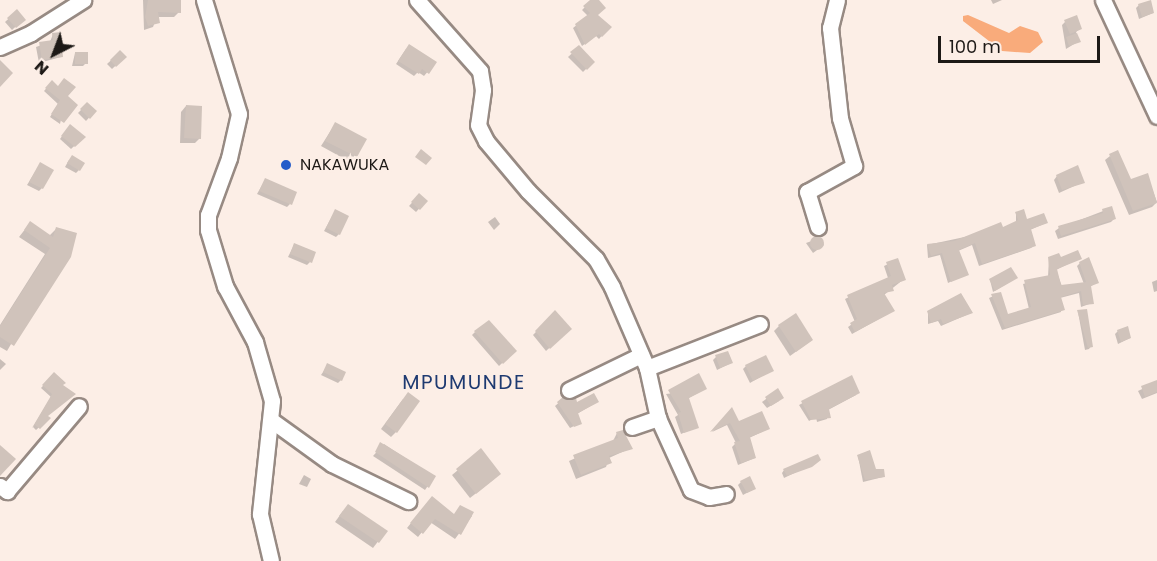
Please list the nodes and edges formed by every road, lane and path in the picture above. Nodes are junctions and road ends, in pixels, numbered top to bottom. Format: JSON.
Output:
{"nodes":[{"id":1,"x":83,"y":0,"type":"edge"},
{"id":2,"x":204,"y":0,"type":"edge"},
{"id":3,"x":417,"y":0,"type":"edge"},
{"id":4,"x":837,"y":0,"type":"edge"},
{"id":5,"x":1103,"y":0,"type":"edge"},
{"id":6,"x":0,"y":47,"type":"edge"},
{"id":7,"x":1157,"y":116,"type":"edge"},
{"id":8,"x":818,"y":227,"type":"dead end"},
{"id":9,"x":760,"y":324,"type":"dead end"},
{"id":10,"x":644,"y":361,"type":"junction"},
{"id":11,"x":569,"y":390,"type":"dead end"},
{"id":12,"x":80,"y":406,"type":"dead end"},
{"id":13,"x":658,"y":418,"type":"junction"},
{"id":14,"x":271,"y":420,"type":"junction"},
{"id":15,"x":632,"y":427,"type":"dead end"},
{"id":16,"x":0,"y":486,"type":"edge"},
{"id":17,"x":726,"y":494,"type":"dead end"},
{"id":18,"x":408,"y":501,"type":"dead end"},
{"id":19,"x":271,"y":561,"type":"edge"}],
"edges":[{"from":1,"to":6,"type":"street"},
{"from":2,"to":14,"type":"street"},
{"from":3,"to":10,"type":"street"},
{"from":4,"to":8,"type":"street"},
{"from":5,"to":7,"type":"street"},
{"from":9,"to":10,"type":"street"},
{"from":10,"to":11,"type":"street"},
{"from":10,"to":13,"type":"street"},
{"from":12,"to":16,"type":"street"},
{"from":13,"to":15,"type":"street"},
{"from":13,"to":17,"type":"street"},
{"from":14,"to":18,"type":"street"},
{"from":14,"to":19,"type":"street"}]}
